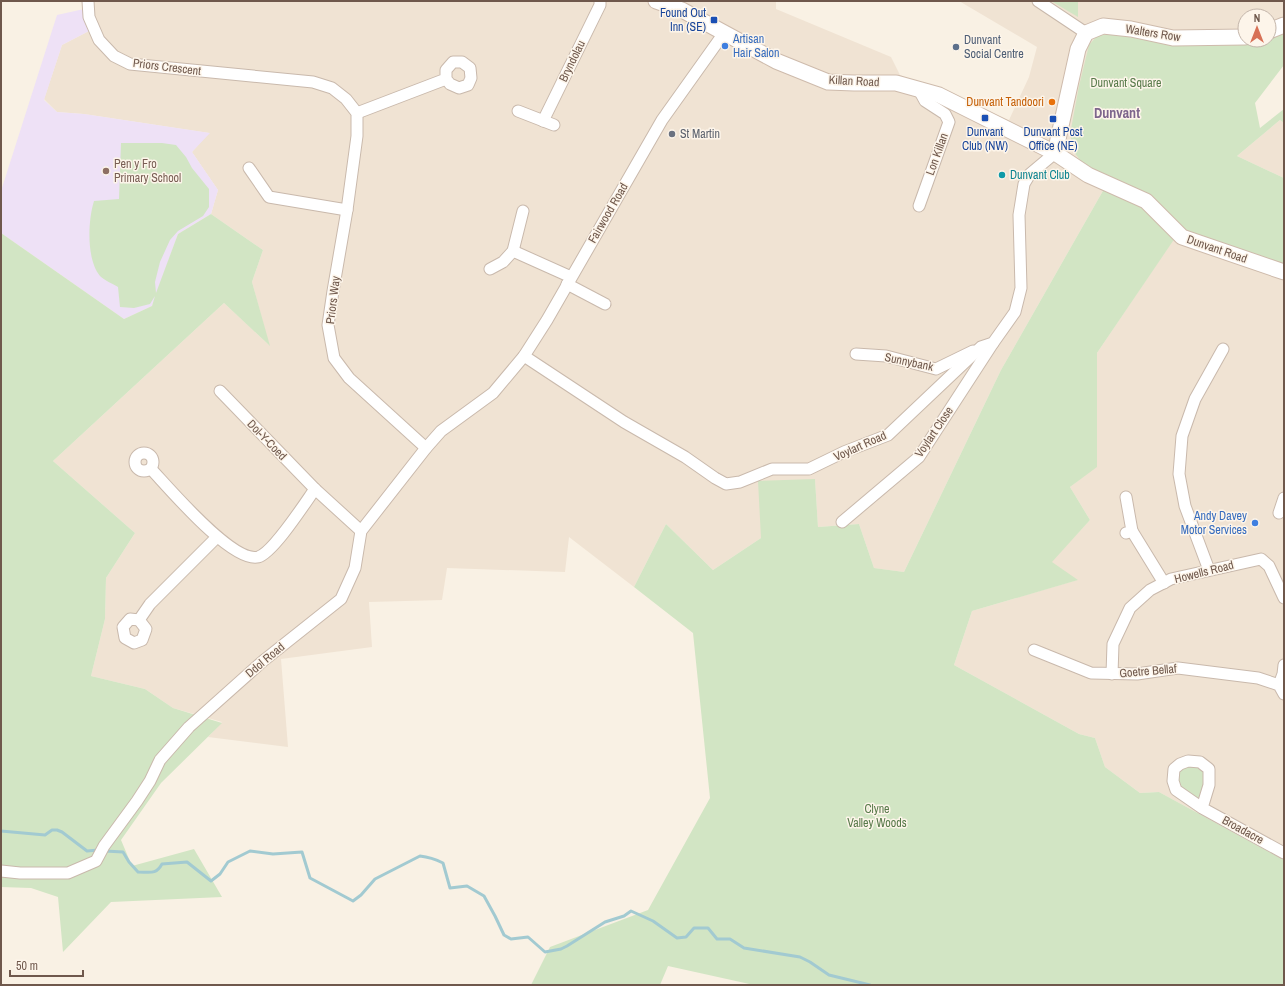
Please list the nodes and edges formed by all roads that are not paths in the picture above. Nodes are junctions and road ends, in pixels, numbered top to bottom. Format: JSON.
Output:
{"nodes":[{"id":1,"x":88,"y":1,"type":"edge"},
{"id":2,"x":600,"y":1,"type":"edge"},
{"id":3,"x":656,"y":1,"type":"edge"},
{"id":4,"x":1038,"y":1,"type":"edge"},
{"id":5,"x":724,"y":33,"type":"junction"},
{"id":6,"x":1086,"y":33,"type":"junction"},
{"id":7,"x":1237,"y":37,"type":"edge"},
{"id":8,"x":446,"y":79,"type":"dead end"},
{"id":9,"x":919,"y":90,"type":"junction"},
{"id":10,"x":518,"y":111,"type":"dead end"},
{"id":11,"x":357,"y":113,"type":"junction"},
{"id":12,"x":543,"y":121,"type":"junction"},
{"id":13,"x":554,"y":125,"type":"dead end"},
{"id":14,"x":1054,"y":153,"type":"junction"},
{"id":15,"x":249,"y":168,"type":"dead end"},
{"id":16,"x":919,"y":206,"type":"dead end"},
{"id":17,"x":347,"y":210,"type":"junction"},
{"id":18,"x":523,"y":211,"type":"dead end"},
{"id":19,"x":513,"y":251,"type":"junction"},
{"id":20,"x":490,"y":269,"type":"dead end"},
{"id":21,"x":1284,"y":272,"type":"edge"},
{"id":22,"x":569,"y":281,"type":"junction"},
{"id":23,"x":605,"y":304,"type":"dead end"},
{"id":24,"x":992,"y":343,"type":"junction"},
{"id":25,"x":982,"y":347,"type":"junction"},
{"id":26,"x":1223,"y":349,"type":"dead end"},
{"id":27,"x":856,"y":354,"type":"dead end"},
{"id":28,"x":524,"y":356,"type":"junction"},
{"id":29,"x":220,"y":391,"type":"dead end"},
{"id":30,"x":494,"y":393,"type":"joint"},
{"id":31,"x":426,"y":448,"type":"junction"},
{"id":32,"x":151,"y":469,"type":"dead end"},
{"id":33,"x":315,"y":489,"type":"junction"},
{"id":34,"x":1126,"y":497,"type":"dead end"},
{"id":35,"x":1284,"y":498,"type":"edge"},
{"id":36,"x":1279,"y":513,"type":"dead end"},
{"id":37,"x":842,"y":522,"type":"dead end"},
{"id":38,"x":361,"y":531,"type":"junction"},
{"id":39,"x":217,"y":537,"type":"junction"},
{"id":40,"x":1209,"y":570,"type":"junction"},
{"id":41,"x":1164,"y":583,"type":"junction"},
{"id":42,"x":1284,"y":598,"type":"edge"},
{"id":43,"x":139,"y":620,"type":"dead end"},
{"id":44,"x":1033,"y":649,"type":"dead end"},
{"id":45,"x":1284,"y":665,"type":"edge"},
{"id":46,"x":1112,"y":674,"type":"junction"},
{"id":47,"x":1281,"y":690,"type":"edge"},
{"id":48,"x":1202,"y":808,"type":"dead end"},
{"id":49,"x":1284,"y":853,"type":"edge"},
{"id":50,"x":1,"y":871,"type":"edge"}],
"edges":[{"from":1,"to":11,"type":"street","name":"Priors Crescent"},
{"from":2,"to":12,"type":"street","name":"Bryndolau"},
{"from":3,"to":5,"type":"main road","name":"Killan Road"},
{"from":4,"to":6,"type":"street"},
{"from":5,"to":9,"type":"main road","name":"Killan Road"},
{"from":5,"to":22,"type":"street","name":"Fairwood Road"},
{"from":6,"to":7,"type":"main road","name":"Walters Row"},
{"from":6,"to":14,"type":"main road"},
{"from":8,"to":11,"type":"street"},
{"from":9,"to":14,"type":"main road","name":"Killan Road"},
{"from":9,"to":16,"type":"street","name":"Lon Killan"},
{"from":10,"to":12,"type":"street"},
{"from":11,"to":17,"type":"street","name":"Priors Way"},
{"from":12,"to":13,"type":"street"},
{"from":14,"to":21,"type":"main road","name":"Dunvant Road"},
{"from":14,"to":24,"type":"street"},
{"from":15,"to":17,"type":"street"},
{"from":17,"to":31,"type":"street","name":"Priors Way"},
{"from":18,"to":19,"type":"street"},
{"from":19,"to":20,"type":"street"},
{"from":19,"to":22,"type":"street"},
{"from":22,"to":23,"type":"street"},
{"from":22,"to":28,"type":"street","name":"Fairwood Road"},
{"from":24,"to":25,"type":"street","name":"Voylart Road"},
{"from":24,"to":37,"type":"street","name":"Voylart Close"},
{"from":25,"to":27,"type":"street","name":"Sunnybank"},
{"from":25,"to":28,"type":"street","name":"Voylart Road"},
{"from":26,"to":40,"type":"street"},
{"from":28,"to":30,"type":"street","name":"Fairwood Road"},
{"from":29,"to":33,"type":"street","name":"Dol-Y-Coed"},
{"from":30,"to":31,"type":"street","name":"Ddol Road"},
{"from":31,"to":38,"type":"street","name":"Ddol Road"},
{"from":32,"to":39,"type":"street"},
{"from":33,"to":38,"type":"street","name":"Dol-Y-Coed"},
{"from":33,"to":39,"type":"street"},
{"from":34,"to":41,"type":"street"},
{"from":35,"to":36,"type":"street"},
{"from":38,"to":50,"type":"street","name":"Ddol Road"},
{"from":39,"to":43,"type":"street"},
{"from":40,"to":41,"type":"street","name":"Howells Road"},
{"from":40,"to":42,"type":"street","name":"Howells Road"},
{"from":41,"to":46,"type":"street","name":"Howells Road"},
{"from":44,"to":46,"type":"street","name":"Goetre Bellaf"},
{"from":45,"to":47,"type":"street"},
{"from":46,"to":47,"type":"street","name":"Goetre Bellaf"},
{"from":48,"to":49,"type":"street","name":"Broadacre"}]}
